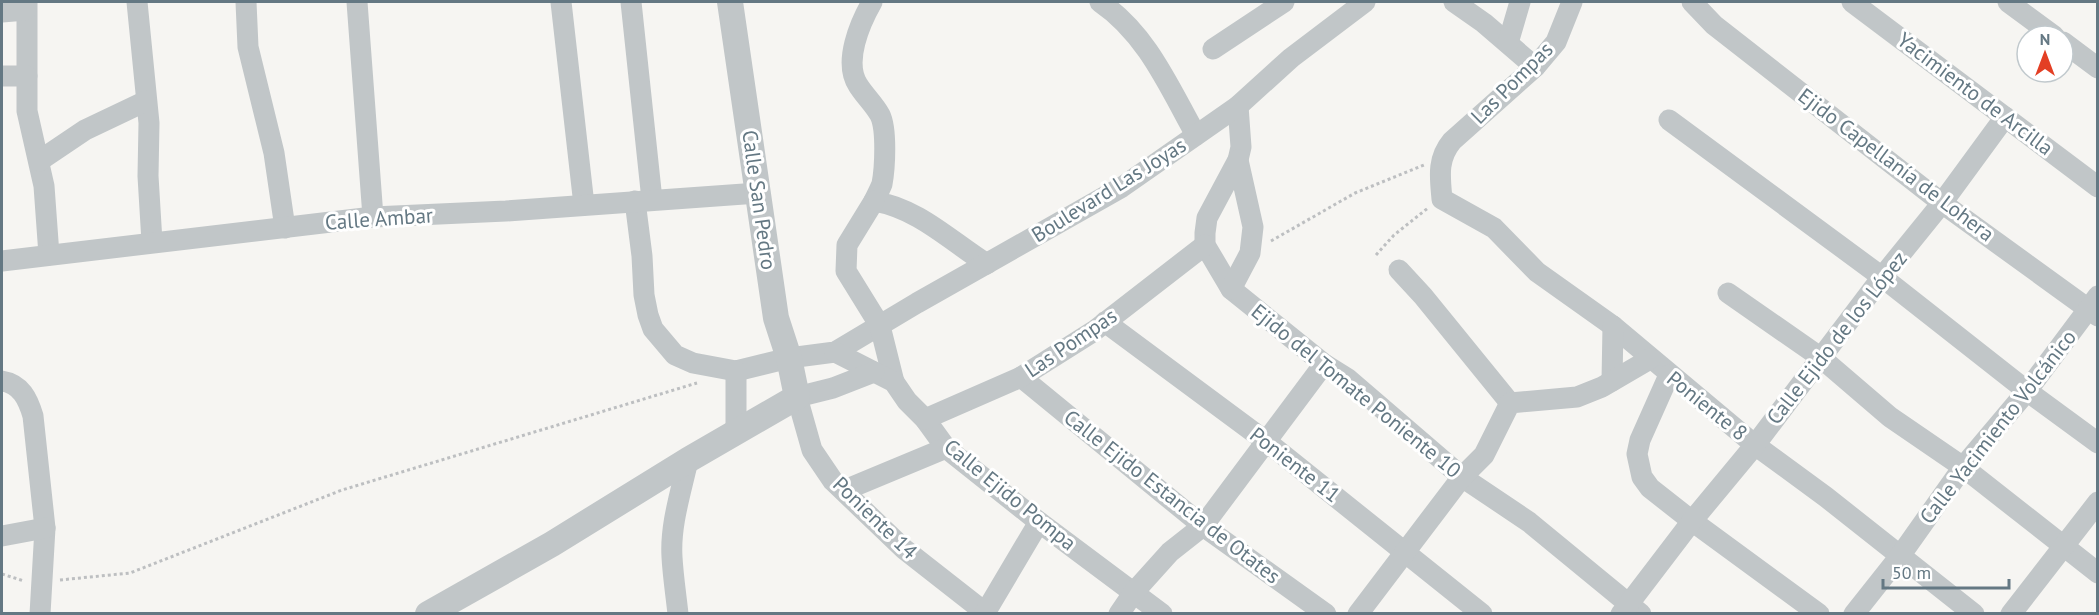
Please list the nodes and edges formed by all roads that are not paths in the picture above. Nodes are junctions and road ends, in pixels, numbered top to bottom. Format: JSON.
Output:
{"nodes":[{"id":1,"x":137,"y":2,"type":"edge"},
{"id":2,"x":246,"y":2,"type":"edge"},
{"id":3,"x":357,"y":2,"type":"edge"},
{"id":4,"x":561,"y":2,"type":"edge"},
{"id":5,"x":631,"y":2,"type":"edge"},
{"id":6,"x":730,"y":2,"type":"edge"},
{"id":7,"x":1100,"y":2,"type":"edge"},
{"id":8,"x":1284,"y":2,"type":"edge"},
{"id":9,"x":1359,"y":2,"type":"edge"},
{"id":10,"x":1454,"y":2,"type":"edge"},
{"id":11,"x":1520,"y":2,"type":"edge"},
{"id":12,"x":1572,"y":2,"type":"edge"},
{"id":13,"x":1852,"y":2,"type":"edge"},
{"id":14,"x":2008,"y":2,"type":"edge"},
{"id":15,"x":867,"y":3,"type":"edge"},
{"id":16,"x":27,"y":6,"type":"edge"},
{"id":17,"x":1695,"y":6,"type":"edge"},
{"id":18,"x":2,"y":12,"type":"edge"},
{"id":19,"x":2038,"y":24,"type":"edge"},
{"id":20,"x":1508,"y":43,"type":"junction"},
{"id":21,"x":1213,"y":49,"type":"dead end"},
{"id":22,"x":2075,"y":51,"type":"edge"},
{"id":23,"x":1535,"y":67,"type":"junction"},
{"id":24,"x":2097,"y":68,"type":"edge"},
{"id":25,"x":2,"y":76,"type":"edge"},
{"id":26,"x":27,"y":76,"type":"junction"},
{"id":27,"x":146,"y":102,"type":"junction"},
{"id":28,"x":1238,"y":106,"type":"junction"},
{"id":29,"x":2005,"y":117,"type":"junction"},
{"id":30,"x":1670,"y":120,"type":"dead end"},
{"id":31,"x":1196,"y":135,"type":"junction"},
{"id":32,"x":1239,"y":160,"type":"junction"},
{"id":33,"x":39,"y":161,"type":"junction"},
{"id":34,"x":2097,"y":187,"type":"edge"},
{"id":35,"x":758,"y":193,"type":"junction"},
{"id":36,"x":1442,"y":199,"type":"joint"},
{"id":37,"x":644,"y":200,"type":"junction"},
{"id":38,"x":874,"y":201,"type":"junction"},
{"id":39,"x":1942,"y":203,"type":"junction"},
{"id":40,"x":584,"y":205,"type":"junction"},
{"id":41,"x":373,"y":218,"type":"junction"},
{"id":42,"x":285,"y":228,"type":"junction"},
{"id":43,"x":152,"y":242,"type":"junction"},
{"id":44,"x":1205,"y":245,"type":"junction"},
{"id":45,"x":49,"y":255,"type":"junction"},
{"id":46,"x":2,"y":261,"type":"edge"},
{"id":47,"x":987,"y":264,"type":"junction"},
{"id":48,"x":1399,"y":270,"type":"dead end"},
{"id":49,"x":1882,"y":277,"type":"junction"},
{"id":50,"x":1231,"y":290,"type":"junction"},
{"id":51,"x":1728,"y":293,"type":"dead end"},
{"id":52,"x":2095,"y":307,"type":"edge"},
{"id":53,"x":1105,"y":322,"type":"junction"},
{"id":54,"x":880,"y":326,"type":"junction"},
{"id":55,"x":1613,"y":326,"type":"junction"},
{"id":56,"x":835,"y":352,"type":"junction"},
{"id":57,"x":1820,"y":357,"type":"junction"},
{"id":58,"x":789,"y":358,"type":"junction"},
{"id":59,"x":1650,"y":359,"type":"junction"},
{"id":60,"x":1324,"y":364,"type":"junction"},
{"id":61,"x":736,"y":371,"type":"junction"},
{"id":62,"x":874,"y":372,"type":"junction"},
{"id":63,"x":1669,"y":375,"type":"junction"},
{"id":64,"x":1021,"y":377,"type":"junction"},
{"id":65,"x":1612,"y":381,"type":"junction"},
{"id":66,"x":894,"y":382,"type":"junction"},
{"id":67,"x":7,"y":388,"type":"edge"},
{"id":68,"x":2027,"y":391,"type":"junction"},
{"id":69,"x":798,"y":397,"type":"junction"},
{"id":70,"x":1510,"y":403,"type":"junction"},
{"id":71,"x":925,"y":419,"type":"junction"},
{"id":72,"x":736,"y":433,"type":"junction"},
{"id":73,"x":1267,"y":442,"type":"junction"},
{"id":74,"x":2097,"y":443,"type":"edge"},
{"id":75,"x":1755,"y":445,"type":"junction"},
{"id":76,"x":946,"y":448,"type":"junction"},
{"id":77,"x":688,"y":460,"type":"junction"},
{"id":78,"x":1963,"y":467,"type":"junction"},
{"id":79,"x":1462,"y":477,"type":"junction"},
{"id":80,"x":844,"y":490,"type":"junction"},
{"id":81,"x":2097,"y":502,"type":"edge"},
{"id":82,"x":1692,"y":521,"type":"junction"},
{"id":83,"x":1039,"y":522,"type":"junction"},
{"id":84,"x":1203,"y":526,"type":"junction"},
{"id":85,"x":45,"y":528,"type":"junction"},
{"id":86,"x":2,"y":536,"type":"edge"},
{"id":87,"x":2064,"y":545,"type":"junction"},
{"id":88,"x":1404,"y":552,"type":"junction"},
{"id":89,"x":1900,"y":556,"type":"junction"},
{"id":90,"x":2097,"y":573,"type":"edge"},
{"id":91,"x":1134,"y":592,"type":"junction"},
{"id":92,"x":1630,"y":610,"type":"edge"},
{"id":93,"x":986,"y":613,"type":"edge"},
{"id":94,"x":40,"y":614,"type":"edge"},
{"id":95,"x":428,"y":614,"type":"edge"},
{"id":96,"x":678,"y":614,"type":"edge"},
{"id":97,"x":1119,"y":614,"type":"edge"},
{"id":98,"x":1162,"y":614,"type":"edge"},
{"id":99,"x":1326,"y":614,"type":"edge"},
{"id":100,"x":1358,"y":614,"type":"edge"},
{"id":101,"x":1482,"y":614,"type":"edge"},
{"id":102,"x":1819,"y":614,"type":"edge"},
{"id":103,"x":1854,"y":614,"type":"edge"},
{"id":104,"x":1974,"y":614,"type":"edge"},
{"id":105,"x":2012,"y":614,"type":"edge"}],
"edges":[{"from":1,"to":27,"type":"street"},
{"from":2,"to":42,"type":"street"},
{"from":3,"to":41,"type":"street"},
{"from":4,"to":40,"type":"street"},
{"from":5,"to":37,"type":"street"},
{"from":6,"to":35,"type":"street","name":"Calle San Pedro"},
{"from":7,"to":31,"type":"street"},
{"from":8,"to":21,"type":"street"},
{"from":9,"to":28,"type":"street","name":"Boulevard Las Joyas"},
{"from":10,"to":20,"type":"street"},
{"from":11,"to":20,"type":"street"},
{"from":12,"to":23,"type":"street","name":"Las Pompas"},
{"from":13,"to":29,"type":"street","name":"Yacimiento de Arcilla"},
{"from":14,"to":19,"type":"street"},
{"from":15,"to":38,"type":"street"},
{"from":16,"to":18,"type":"street"},
{"from":16,"to":26,"type":"street"},
{"from":17,"to":39,"type":"street","name":"Ejido Capellanía de Lohera"},
{"from":20,"to":23,"type":"street"},
{"from":22,"to":24,"type":"street"},
{"from":23,"to":36,"type":"street","name":"Las Pompas"},
{"from":25,"to":26,"type":"street"},
{"from":26,"to":33,"type":"street"},
{"from":27,"to":33,"type":"street"},
{"from":27,"to":43,"type":"street"},
{"from":28,"to":31,"type":"street","name":"Boulevard Las Joyas"},
{"from":28,"to":32,"type":"street"},
{"from":29,"to":34,"type":"street","name":"Yacimiento de Arcilla"},
{"from":29,"to":39,"type":"street","name":"Calle Ejido de los López"},
{"from":30,"to":49,"type":"street"},
{"from":31,"to":47,"type":"street","name":"Boulevard Las Joyas"},
{"from":32,"to":44,"type":"street"},
{"from":32,"to":50,"type":"street"},
{"from":33,"to":45,"type":"street"},
{"from":35,"to":37,"type":"street","name":"Calle Ambar"},
{"from":35,"to":58,"type":"street","name":"Calle San Pedro"},
{"from":36,"to":55,"type":"street","name":"Poniente 8"},
{"from":37,"to":40,"type":"street","name":"Calle Ambar"},
{"from":37,"to":61,"type":"street"},
{"from":38,"to":47,"type":"street"},
{"from":38,"to":54,"type":"street"},
{"from":39,"to":49,"type":"street","name":"Calle Ejido de los López"},
{"from":39,"to":52,"type":"street","name":"Ejido Capellanía de Lohera"},
{"from":40,"to":41,"type":"street","name":"Calle Ambar"},
{"from":41,"to":42,"type":"street","name":"Calle Ambar"},
{"from":42,"to":43,"type":"street","name":"Calle Ambar"},
{"from":43,"to":45,"type":"street","name":"Calle Ambar"},
{"from":44,"to":50,"type":"street","name":"Ejido del Tomate Poniente 10"},
{"from":44,"to":53,"type":"street","name":"Las Pompas"},
{"from":45,"to":46,"type":"street","name":"Calle Ambar"},
{"from":47,"to":54,"type":"street","name":"Boulevard Las Joyas"},
{"from":48,"to":70,"type":"street"},
{"from":49,"to":57,"type":"street","name":"Calle Ejido de los López"},
{"from":49,"to":68,"type":"street"},
{"from":50,"to":60,"type":"street","name":"Ejido del Tomate Poniente 10"},
{"from":51,"to":57,"type":"street"},
{"from":52,"to":68,"type":"street","name":"Calle Yacimiento Volcánico"},
{"from":53,"to":64,"type":"street","name":"Las Pompas"},
{"from":53,"to":73,"type":"street","name":"Poniente 11"},
{"from":54,"to":56,"type":"street","name":"Boulevard Las Joyas"},
{"from":54,"to":66,"type":"street"},
{"from":55,"to":59,"type":"street","name":"Poniente 8"},
{"from":55,"to":65,"type":"street"},
{"from":56,"to":58,"type":"street"},
{"from":56,"to":62,"type":"street","name":"Calle Ejido Pompa"},
{"from":57,"to":75,"type":"street","name":"Calle Ejido de los López"},
{"from":57,"to":78,"type":"street"},
{"from":58,"to":61,"type":"street"},
{"from":58,"to":69,"type":"street","name":"Calle San Pedro"},
{"from":59,"to":63,"type":"street","name":"Poniente 8"},
{"from":59,"to":65,"type":"street"},
{"from":60,"to":73,"type":"street"},
{"from":60,"to":79,"type":"street","name":"Ejido del Tomate Poniente 10"},
{"from":61,"to":72,"type":"street"},
{"from":62,"to":66,"type":"street","name":"Calle Ejido Pompa"},
{"from":62,"to":69,"type":"street"},
{"from":63,"to":75,"type":"street","name":"Poniente 8"},
{"from":63,"to":82,"type":"street"},
{"from":64,"to":71,"type":"street","name":"Las Pompas"},
{"from":64,"to":84,"type":"street","name":"Calle Ejido Estancia de Otates"},
{"from":65,"to":70,"type":"street"},
{"from":66,"to":71,"type":"street","name":"Calle Ejido Pompa"},
{"from":67,"to":85,"type":"street"},
{"from":68,"to":74,"type":"street"},
{"from":68,"to":78,"type":"street","name":"Calle Yacimiento Volcánico"},
{"from":69,"to":72,"type":"street"},
{"from":69,"to":80,"type":"street","name":"Poniente 14"},
{"from":70,"to":79,"type":"street"},
{"from":71,"to":76,"type":"street","name":"Calle Ejido Pompa"},
{"from":72,"to":77,"type":"street"},
{"from":73,"to":84,"type":"street"},
{"from":73,"to":88,"type":"street","name":"Poniente 11"},
{"from":75,"to":82,"type":"street","name":"Calle Ejido de los López"},
{"from":75,"to":89,"type":"street","name":"Poniente 8"},
{"from":76,"to":80,"type":"street"},
{"from":76,"to":83,"type":"street","name":"Calle Ejido Pompa"},
{"from":77,"to":95,"type":"street"},
{"from":77,"to":96,"type":"street"},
{"from":78,"to":87,"type":"street"},
{"from":78,"to":89,"type":"street","name":"Calle Yacimiento Volcánico"},
{"from":79,"to":88,"type":"street"},
{"from":79,"to":92,"type":"street","name":"Ejido del Tomate Poniente 10"},
{"from":80,"to":93,"type":"street","name":"Poniente 14"},
{"from":81,"to":87,"type":"street"},
{"from":82,"to":92,"type":"street","name":"Calle Ejido de los López"},
{"from":82,"to":102,"type":"street"},
{"from":83,"to":91,"type":"street","name":"Calle Ejido Pompa"},
{"from":83,"to":93,"type":"street"},
{"from":84,"to":91,"type":"street"},
{"from":84,"to":99,"type":"street","name":"Calle Ejido Estancia de Otates"},
{"from":85,"to":86,"type":"street"},
{"from":85,"to":94,"type":"street"},
{"from":87,"to":90,"type":"street"},
{"from":87,"to":105,"type":"street"},
{"from":88,"to":100,"type":"street"},
{"from":88,"to":101,"type":"street","name":"Poniente 11"},
{"from":89,"to":103,"type":"street","name":"Calle Yacimiento Volcánico"},
{"from":89,"to":104,"type":"street","name":"Poniente 8"},
{"from":91,"to":97,"type":"street"},
{"from":91,"to":98,"type":"street","name":"Calle Ejido Pompa"}]}
